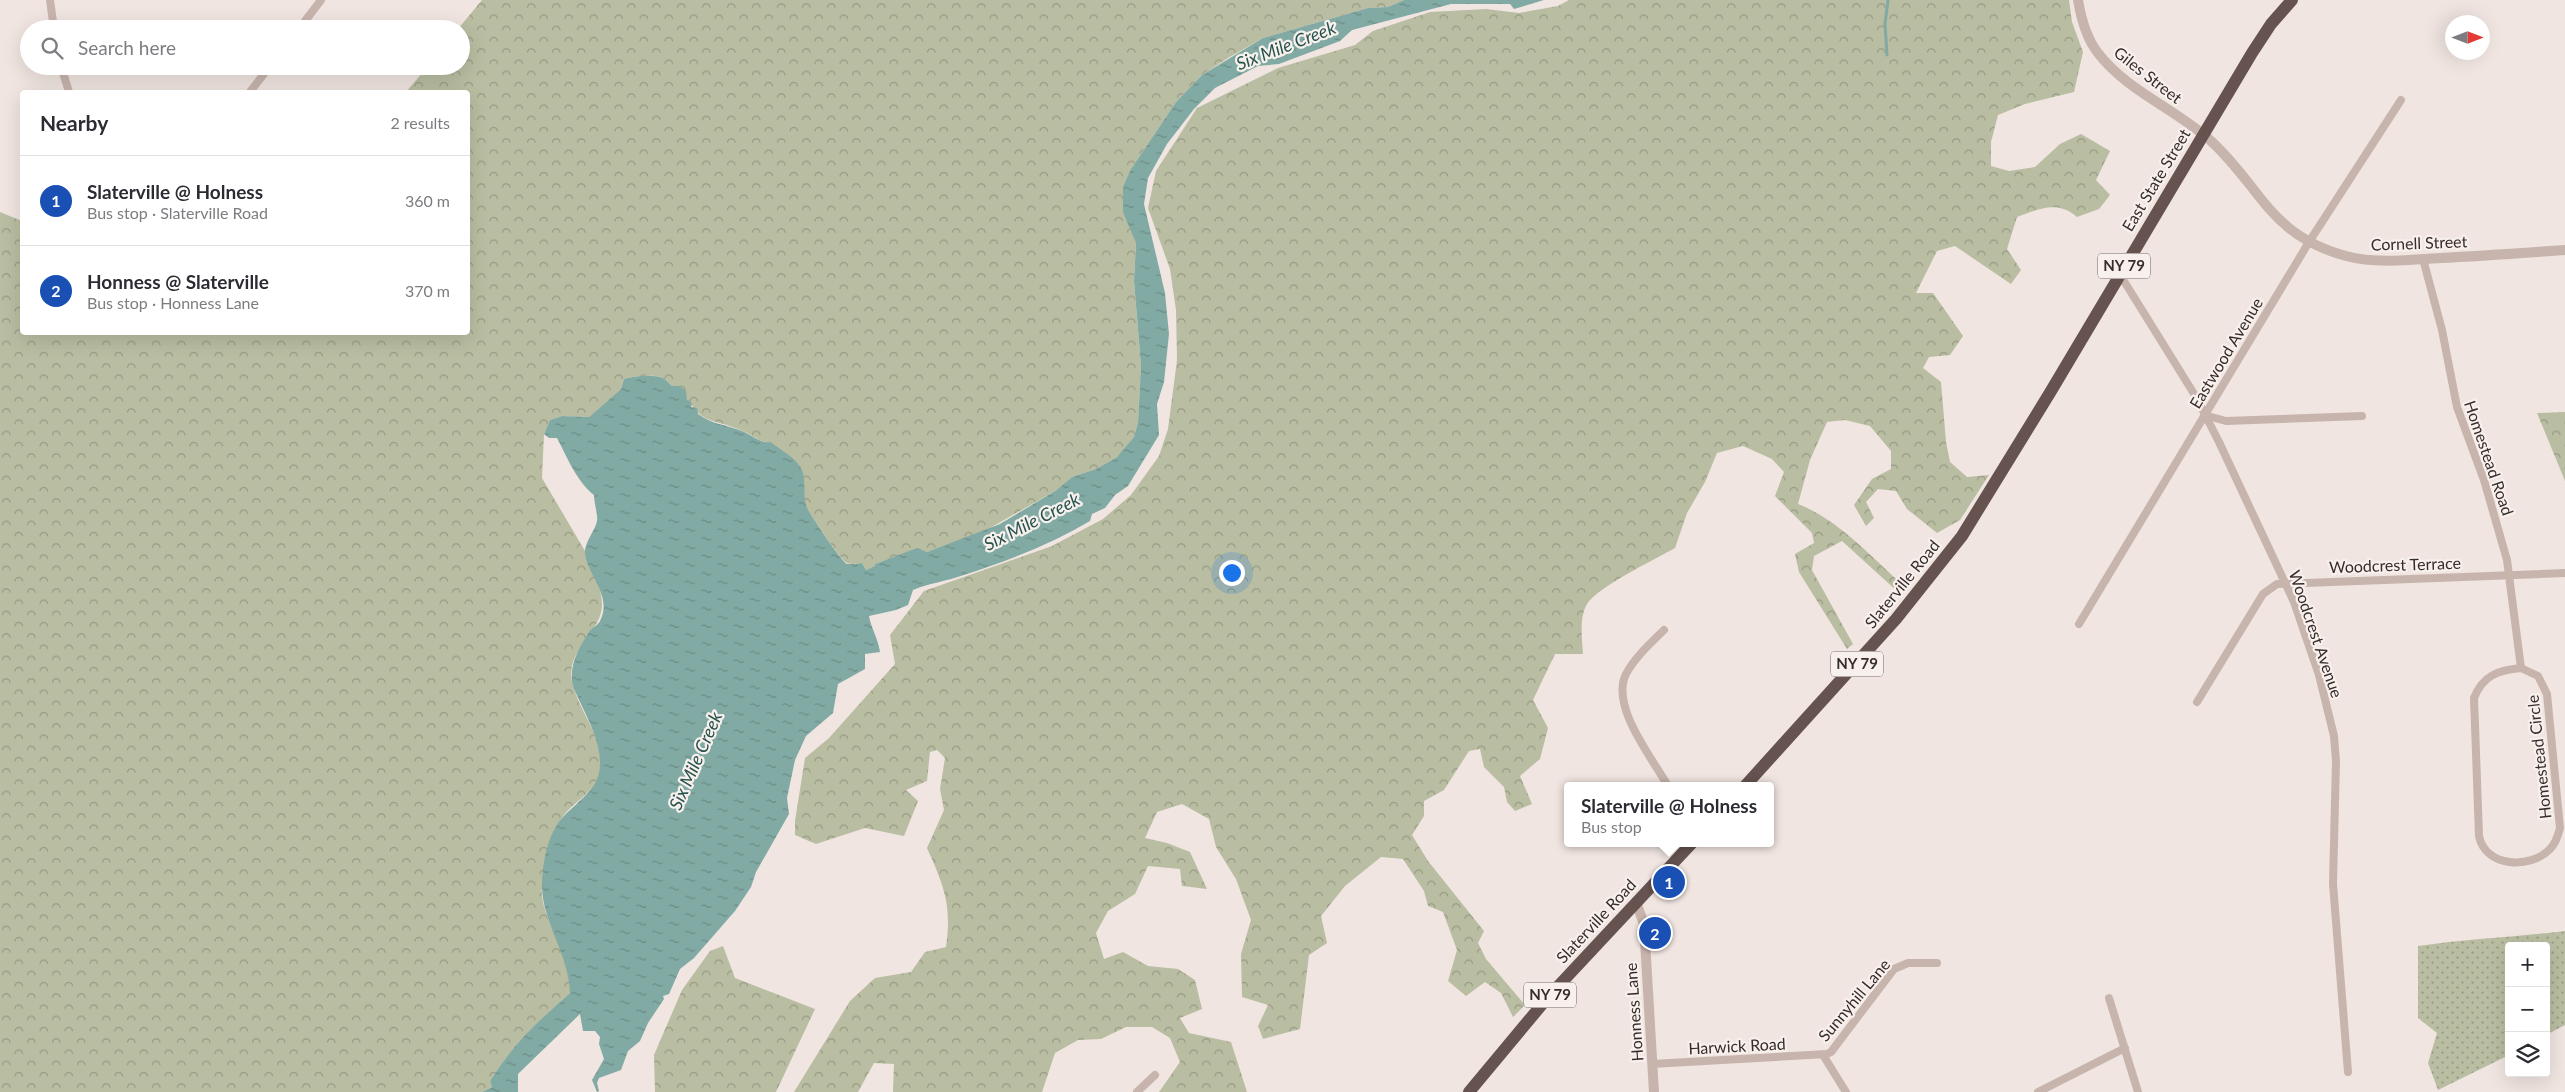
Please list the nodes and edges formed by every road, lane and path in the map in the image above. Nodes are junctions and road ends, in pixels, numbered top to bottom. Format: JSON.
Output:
{"nodes":[{"id":1,"x":50,"y":0,"type":"edge"},
{"id":2,"x":321,"y":0,"type":"edge"},
{"id":3,"x":2078,"y":0,"type":"edge"},
{"id":4,"x":2292,"y":0,"type":"edge"},
{"id":5,"x":53,"y":20,"type":"edge"},
{"id":6,"x":306,"y":20,"type":"edge"},
{"id":7,"x":64,"y":75,"type":"edge"},
{"id":8,"x":263,"y":75,"type":"edge"},
{"id":9,"x":68,"y":90,"type":"edge"},
{"id":10,"x":252,"y":90,"type":"edge"},
{"id":11,"x":2401,"y":100,"type":"dead end"},
{"id":12,"x":2203,"y":135,"type":"junction"},
{"id":13,"x":2309,"y":242,"type":"junction"},
{"id":14,"x":2565,"y":250,"type":"edge"},
{"id":15,"x":2423,"y":259,"type":"junction"},
{"id":16,"x":2119,"y":273,"type":"junction"},
{"id":17,"x":2204,"y":415,"type":"junction"},
{"id":18,"x":2362,"y":416,"type":"dead end"},
{"id":19,"x":1962,"y":536,"type":"joint"},
{"id":20,"x":2565,"y":573,"type":"edge"},
{"id":21,"x":2508,"y":575,"type":"junction"},
{"id":22,"x":2285,"y":582,"type":"junction"},
{"id":23,"x":2078,"y":624,"type":"dead end"},
{"id":24,"x":1664,"y":630,"type":"dead end"},
{"id":25,"x":2521,"y":668,"type":"junction"},
{"id":26,"x":2198,"y":702,"type":"dead end"},
{"id":27,"x":1666,"y":782,"type":"edge"},
{"id":28,"x":1749,"y":782,"type":"edge"},
{"id":29,"x":1688,"y":847,"type":"edge"},
{"id":30,"x":1636,"y":902,"type":"junction"},
{"id":31,"x":1937,"y":963,"type":"dead end"},
{"id":32,"x":2109,"y":998,"type":"dead end"},
{"id":33,"x":2125,"y":1048,"type":"junction"},
{"id":34,"x":1823,"y":1055,"type":"junction"},
{"id":35,"x":1652,"y":1064,"type":"junction"},
{"id":36,"x":2348,"y":1072,"type":"dead end"},
{"id":37,"x":1155,"y":1075,"type":"dead end"},
{"id":38,"x":1136,"y":1092,"type":"edge"},
{"id":39,"x":1470,"y":1092,"type":"edge"},
{"id":40,"x":1654,"y":1092,"type":"edge"},
{"id":41,"x":1846,"y":1092,"type":"edge"},
{"id":42,"x":2038,"y":1092,"type":"edge"},
{"id":43,"x":2138,"y":1092,"type":"edge"}],
"edges":[{"from":1,"to":5,"type":"street"},
{"from":2,"to":6,"type":"street"},
{"from":3,"to":12,"type":"street","name":"Giles Street"},
{"from":4,"to":12,"type":"highway","name":"East State Street","number":"NY 79"},
{"from":7,"to":9,"type":"street"},
{"from":8,"to":10,"type":"street"},
{"from":11,"to":13,"type":"street","name":"Eastwood Avenue"},
{"from":12,"to":13,"type":"street","name":"Cornell Street"},
{"from":12,"to":16,"type":"highway","name":"East State Street","number":"NY 79"},
{"from":13,"to":15,"type":"street","name":"Cornell Street"},
{"from":13,"to":17,"type":"street","name":"Eastwood Avenue"},
{"from":14,"to":15,"type":"street","name":"Cornell Street"},
{"from":15,"to":21,"type":"street","name":"Homestead Road"},
{"from":16,"to":17,"type":"street","name":"Woodcrest Avenue"},
{"from":16,"to":19,"type":"highway","name":"East State Street","number":"NY 79"},
{"from":17,"to":18,"type":"street"},
{"from":17,"to":22,"type":"street","name":"Woodcrest Avenue"},
{"from":17,"to":23,"type":"street","name":"Eastwood Avenue"},
{"from":19,"to":28,"type":"highway","name":"Slaterville Road","number":"NY 79"},
{"from":20,"to":21,"type":"street","name":"Woodcrest Terrace"},
{"from":21,"to":22,"type":"street","name":"Woodcrest Terrace"},
{"from":21,"to":25,"type":"street","name":"Homestead Road"},
{"from":22,"to":26,"type":"street","name":"Woodcrest Terrace"},
{"from":22,"to":36,"type":"street","name":"Woodcrest Avenue"},
{"from":24,"to":27,"type":"street"},
{"from":25,"to":25,"type":"street","name":"Homestead Circle"},
{"from":29,"to":30,"type":"highway","name":"Slaterville Road","number":"NY 79"},
{"from":30,"to":35,"type":"street","name":"Honness Lane"},
{"from":30,"to":39,"type":"highway","name":"Slaterville Road","number":"NY 79"},
{"from":31,"to":34,"type":"street","name":"Sunnyhill Lane"},
{"from":32,"to":33,"type":"street"},
{"from":33,"to":42,"type":"street"},
{"from":33,"to":43,"type":"street"},
{"from":34,"to":35,"type":"street","name":"Harwick Road"},
{"from":34,"to":41,"type":"street"},
{"from":35,"to":40,"type":"street","name":"Honness Lane"},
{"from":37,"to":38,"type":"street"}]}
